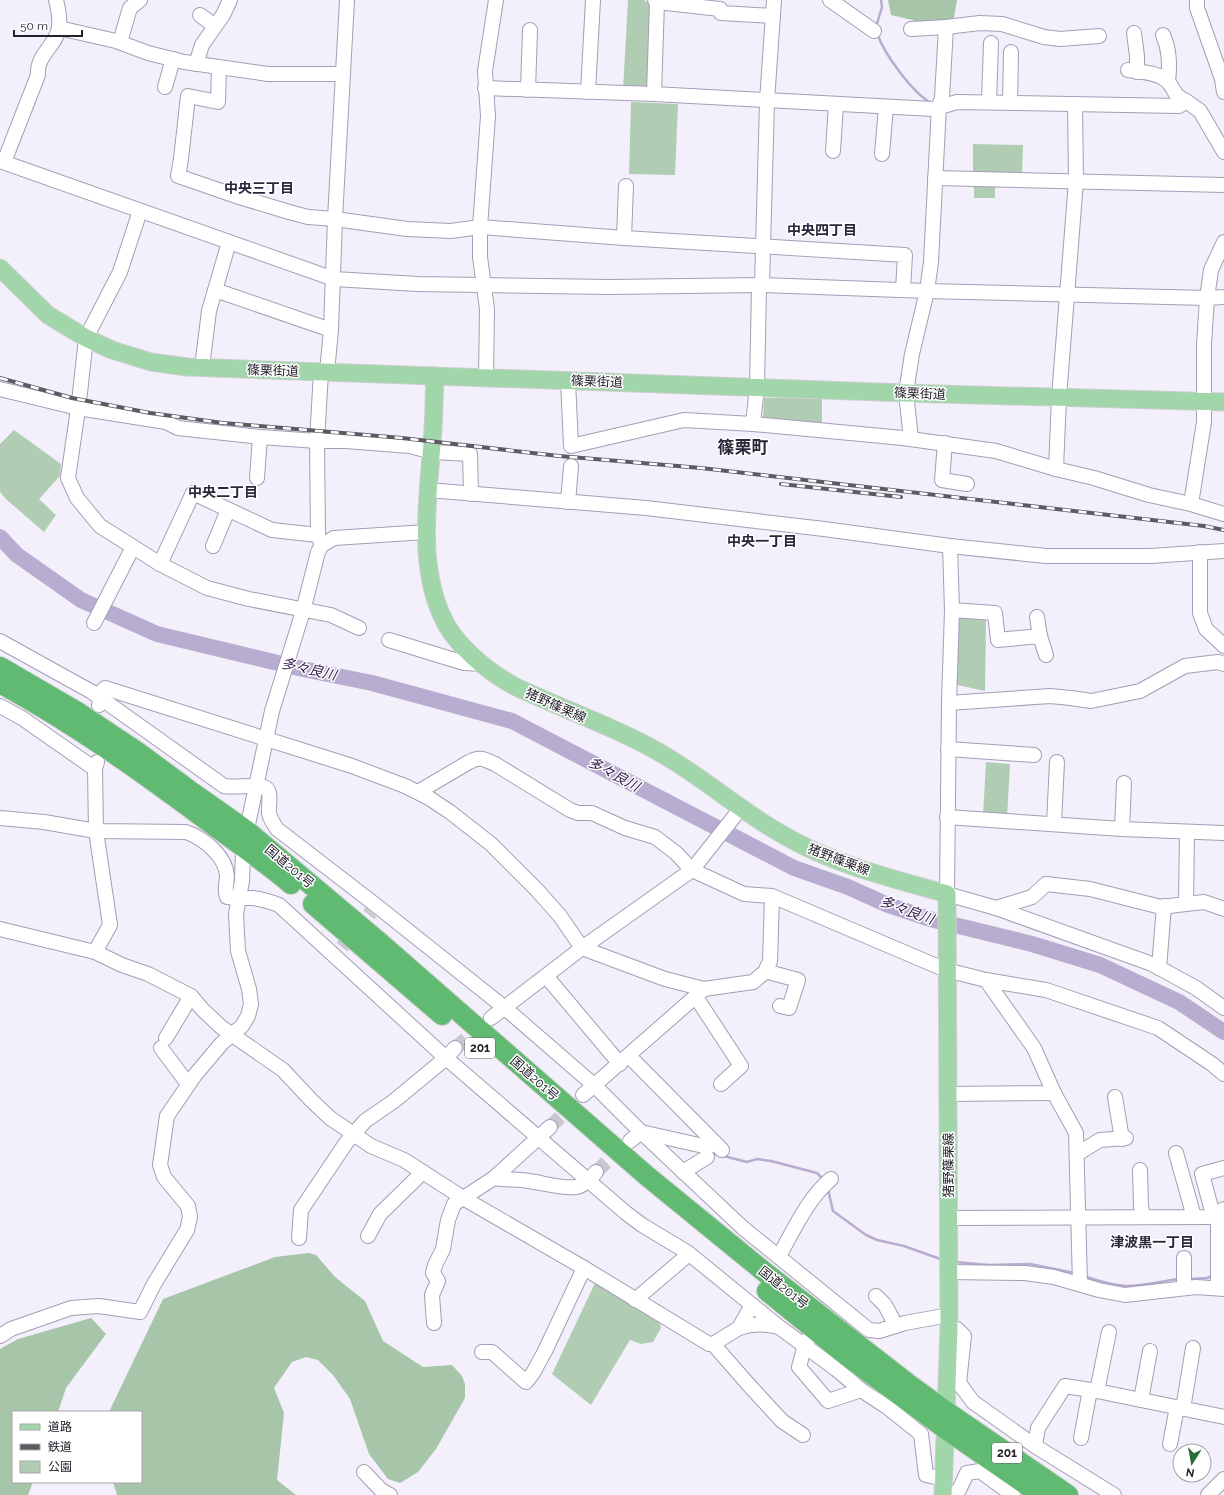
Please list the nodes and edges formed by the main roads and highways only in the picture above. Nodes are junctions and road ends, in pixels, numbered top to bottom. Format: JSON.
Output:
{"nodes":[{"id":1,"x":0,"y":268,"type":"edge"},
{"id":2,"x":435,"y":376,"type":"junction"},
{"id":3,"x":1224,"y":402,"type":"edge"},
{"id":4,"x":0,"y":667,"type":"edge"},
{"id":5,"x":0,"y":683,"type":"edge"},
{"id":6,"x":245,"y":839,"type":"junction"},
{"id":7,"x":947,"y":1421,"type":"junction"},
{"id":8,"x":944,"y":1489,"type":"edge"},
{"id":9,"x":1041,"y":1495,"type":"edge"},
{"id":10,"x":1068,"y":1495,"type":"edge"}],
"edges":[{"from":1,"to":2,"type":"main road","name":"篠栗街道"},
{"from":2,"to":3,"type":"main road","name":"篠栗街道"},
{"from":2,"to":7,"type":"main road","name":"猪野篠栗線"},
{"from":4,"to":6,"type":"highway","name":"国道201号","number":"201"},
{"from":5,"to":6,"type":"highway","name":"国道201号","number":"201"},
{"from":6,"to":7,"type":"highway","name":"国道201号","number":"201"},
{"from":7,"to":8,"type":"main road","name":"猪野篠栗線"},
{"from":7,"to":9,"type":"highway","name":"国道201号","number":"201"},
{"from":7,"to":10,"type":"highway","name":"国道201号","number":"201"}]}
